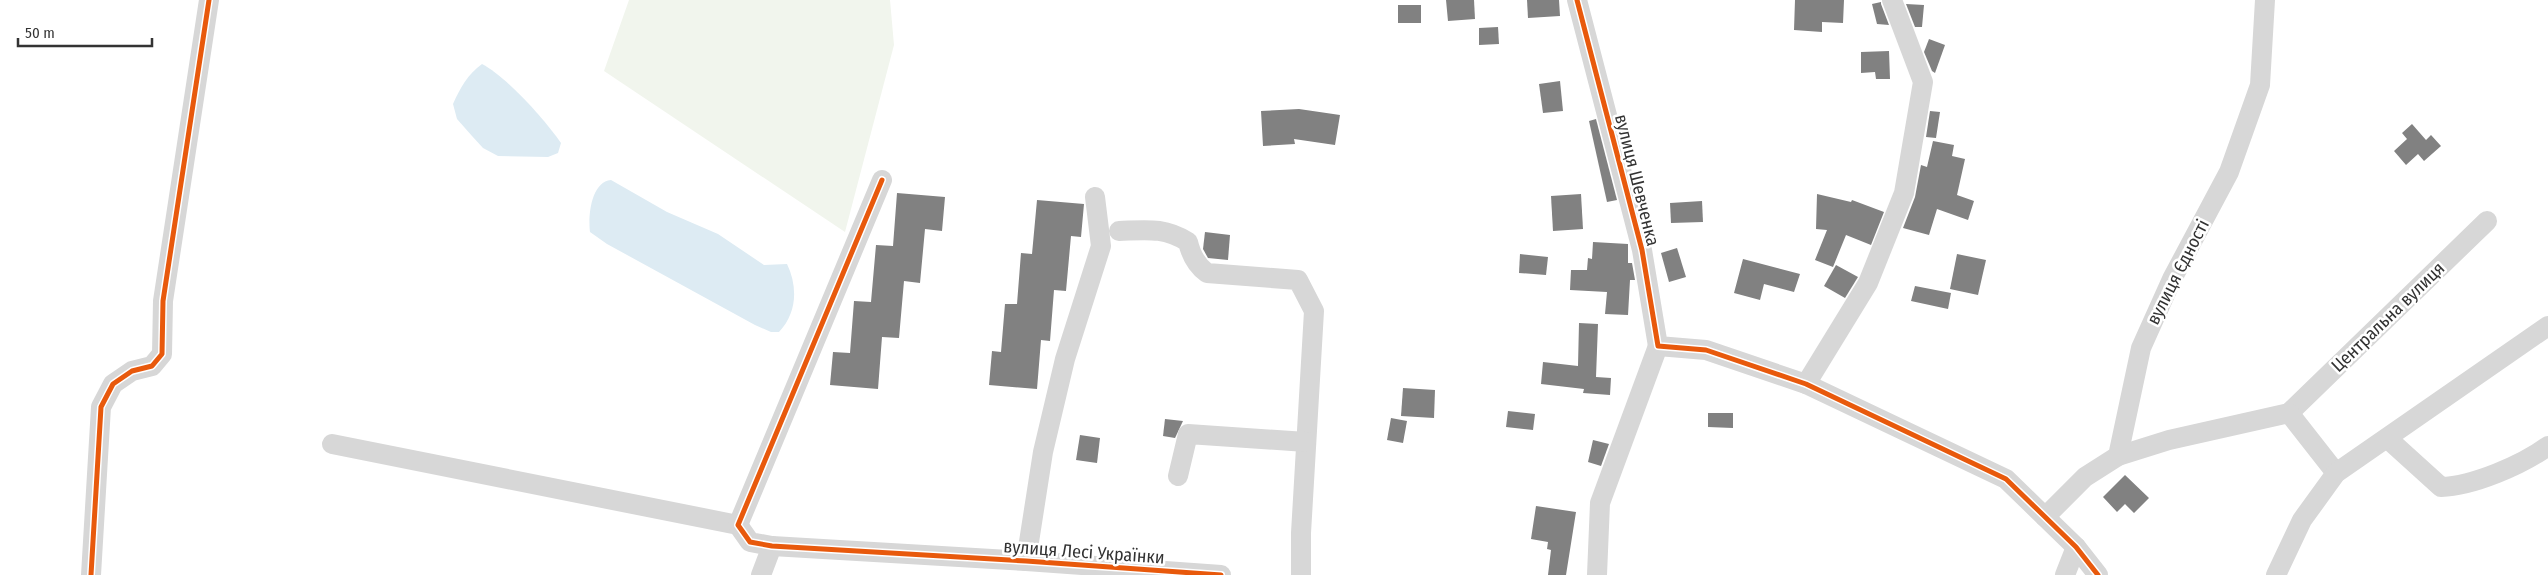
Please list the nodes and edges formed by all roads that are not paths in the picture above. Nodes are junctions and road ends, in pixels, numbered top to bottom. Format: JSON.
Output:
{"nodes":[{"id":1,"x":209,"y":0,"type":"edge"},
{"id":2,"x":1577,"y":0,"type":"edge"},
{"id":3,"x":1892,"y":0,"type":"edge"},
{"id":4,"x":2264,"y":0,"type":"edge"},
{"id":5,"x":882,"y":180,"type":"dead end"},
{"id":6,"x":1095,"y":197,"type":"dead end"},
{"id":7,"x":2487,"y":221,"type":"dead end"},
{"id":8,"x":1119,"y":231,"type":"dead end"},
{"id":9,"x":2548,"y":326,"type":"edge"},
{"id":10,"x":1658,"y":346,"type":"junction"},
{"id":11,"x":1806,"y":384,"type":"junction"},
{"id":12,"x":2289,"y":413,"type":"junction"},
{"id":13,"x":2388,"y":439,"type":"junction"},
{"id":14,"x":1306,"y":442,"type":"junction"},
{"id":15,"x":332,"y":444,"type":"dead end"},
{"id":16,"x":2548,"y":446,"type":"edge"},
{"id":17,"x":2118,"y":456,"type":"junction"},
{"id":18,"x":2336,"y":473,"type":"junction"},
{"id":19,"x":1178,"y":476,"type":"dead end"},
{"id":20,"x":2045,"y":516,"type":"junction"},
{"id":21,"x":738,"y":525,"type":"junction"},
{"id":22,"x":772,"y":546,"type":"junction"},
{"id":23,"x":2076,"y":547,"type":"junction"},
{"id":24,"x":1026,"y":561,"type":"junction"},
{"id":25,"x":91,"y":575,"type":"edge"},
{"id":26,"x":761,"y":575,"type":"edge"},
{"id":27,"x":1222,"y":575,"type":"edge"},
{"id":28,"x":1301,"y":575,"type":"edge"},
{"id":29,"x":1597,"y":575,"type":"edge"},
{"id":30,"x":2065,"y":575,"type":"edge"},
{"id":31,"x":2098,"y":575,"type":"edge"},
{"id":32,"x":2276,"y":575,"type":"edge"}],
"edges":[{"from":1,"to":25,"type":"street"},
{"from":2,"to":10,"type":"street","name":"вулиця Шевченка"},
{"from":3,"to":11,"type":"street"},
{"from":4,"to":17,"type":"street","name":"вулиця Єдності"},
{"from":5,"to":21,"type":"street"},
{"from":6,"to":24,"type":"street"},
{"from":7,"to":12,"type":"street","name":"Центральна вулиця"},
{"from":8,"to":14,"type":"street"},
{"from":9,"to":13,"type":"street"},
{"from":10,"to":11,"type":"street"},
{"from":10,"to":29,"type":"street","name":"вулиця Шевченка"},
{"from":11,"to":20,"type":"street"},
{"from":12,"to":17,"type":"street"},
{"from":12,"to":18,"type":"street"},
{"from":13,"to":16,"type":"street"},
{"from":13,"to":18,"type":"street"},
{"from":14,"to":19,"type":"street"},
{"from":14,"to":28,"type":"street"},
{"from":15,"to":21,"type":"street"},
{"from":17,"to":20,"type":"street"},
{"from":18,"to":32,"type":"street"},
{"from":20,"to":23,"type":"street"},
{"from":21,"to":22,"type":"street","name":"вулиця Лесі Українки"},
{"from":22,"to":24,"type":"street","name":"вулиця Лесі Українки"},
{"from":22,"to":26,"type":"street"},
{"from":23,"to":30,"type":"street"},
{"from":23,"to":31,"type":"street"},
{"from":24,"to":27,"type":"street","name":"вулиця Лесі Українки"}]}
